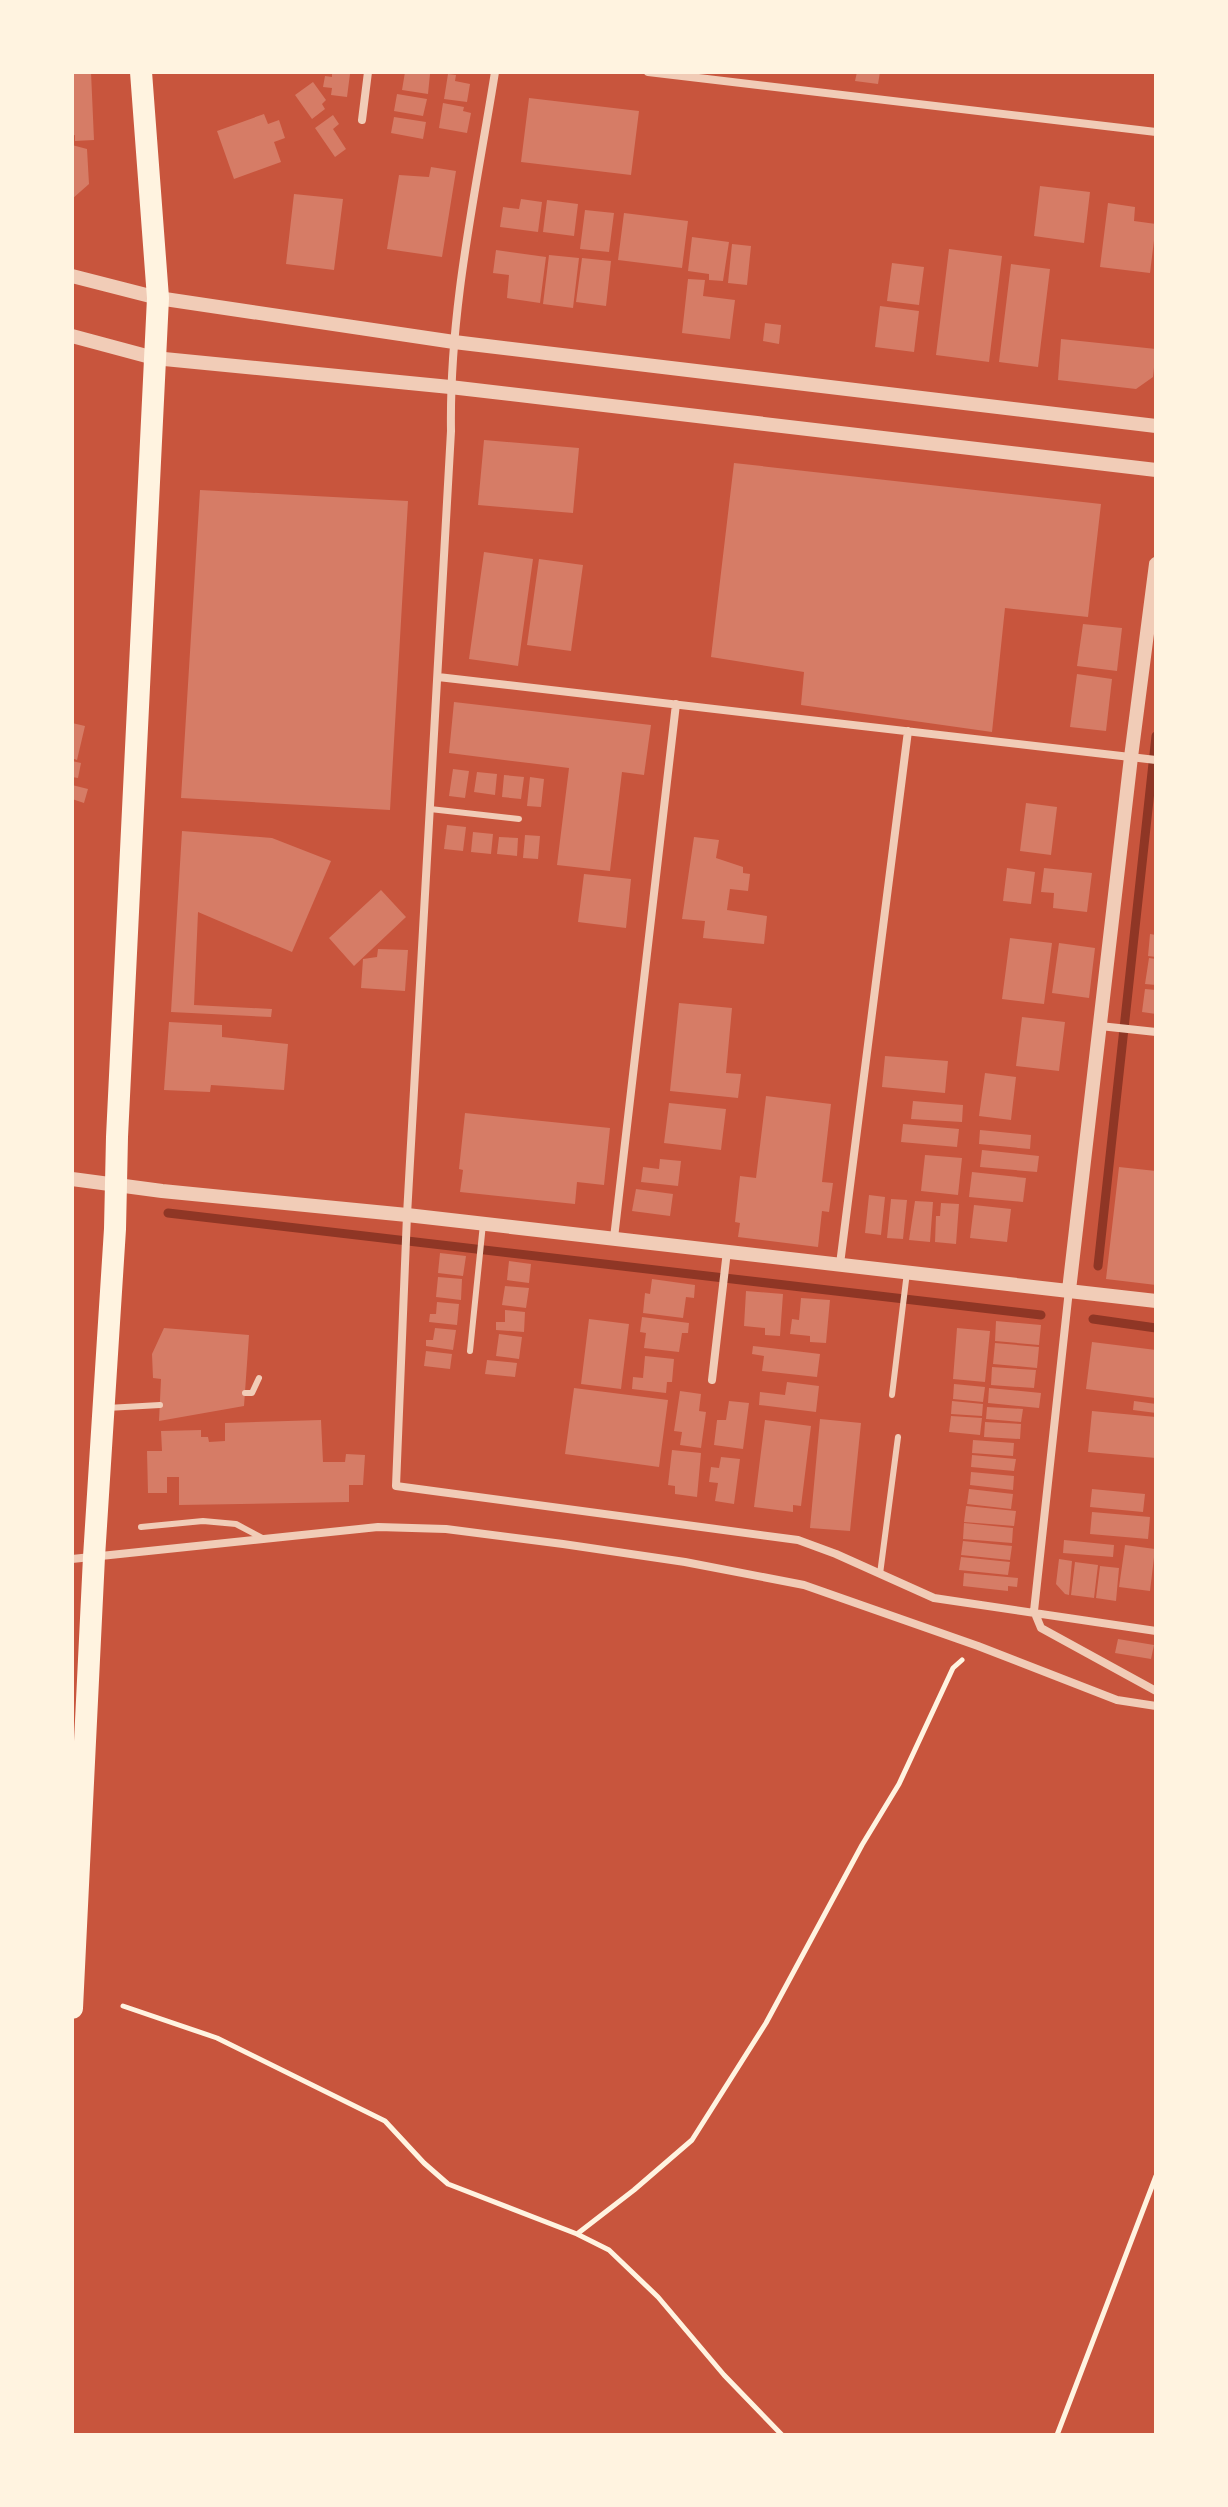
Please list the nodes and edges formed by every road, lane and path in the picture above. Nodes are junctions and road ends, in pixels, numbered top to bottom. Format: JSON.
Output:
{"nodes":[{"id":1,"x":141,"y":72,"type":"edge"},
{"id":2,"x":368,"y":72,"type":"edge"},
{"id":3,"x":495,"y":72,"type":"edge"},
{"id":4,"x":648,"y":72,"type":"edge"},
{"id":5,"x":362,"y":120,"type":"dead end"},
{"id":6,"x":1156,"y":132,"type":"edge"},
{"id":7,"x":72,"y":276,"type":"edge"},
{"id":8,"x":158,"y":298,"type":"junction"},
{"id":9,"x":72,"y":336,"type":"edge"},
{"id":10,"x":454,"y":342,"type":"junction"},
{"id":11,"x":154,"y":358,"type":"junction"},
{"id":12,"x":450,"y":387,"type":"junction"},
{"id":13,"x":1156,"y":426,"type":"edge"},
{"id":14,"x":1156,"y":470,"type":"edge"},
{"id":15,"x":1156,"y":564,"type":"edge"},
{"id":16,"x":438,"y":677,"type":"junction"},
{"id":17,"x":676,"y":704,"type":"junction"},
{"id":18,"x":908,"y":731,"type":"junction"},
{"id":19,"x":1131,"y":757,"type":"junction"},
{"id":20,"x":1156,"y":760,"type":"edge"},
{"id":21,"x":430,"y":809,"type":"junction"},
{"id":22,"x":519,"y":819,"type":"dead end"},
{"id":23,"x":1100,"y":1026,"type":"junction"},
{"id":24,"x":1156,"y":1032,"type":"edge"},
{"id":25,"x":72,"y":1179,"type":"edge"},
{"id":26,"x":115,"y":1185,"type":"junction"},
{"id":27,"x":407,"y":1215,"type":"junction"},
{"id":28,"x":483,"y":1224,"type":"junction"},
{"id":29,"x":614,"y":1238,"type":"junction"},
{"id":30,"x":727,"y":1251,"type":"junction"},
{"id":31,"x":840,"y":1264,"type":"junction"},
{"id":32,"x":907,"y":1272,"type":"junction"},
{"id":33,"x":1069,"y":1290,"type":"junction"},
{"id":34,"x":1156,"y":1301,"type":"edge"},
{"id":35,"x":470,"y":1351,"type":"dead end"},
{"id":36,"x":259,"y":1378,"type":"dead end"},
{"id":37,"x":712,"y":1380,"type":"dead end"},
{"id":38,"x":245,"y":1393,"type":"dead end"},
{"id":39,"x":892,"y":1395,"type":"dead end"},
{"id":40,"x":160,"y":1405,"type":"dead end"},
{"id":41,"x":104,"y":1408,"type":"junction"},
{"id":42,"x":898,"y":1437,"type":"dead end"},
{"id":43,"x":141,"y":1527,"type":"dead end"},
{"id":44,"x":264,"y":1539,"type":"junction"},
{"id":45,"x":83,"y":1558,"type":"edge"},
{"id":46,"x":880,"y":1574,"type":"junction"},
{"id":47,"x":1034,"y":1611,"type":"junction"},
{"id":48,"x":1156,"y":1631,"type":"edge"},
{"id":49,"x":978,"y":1646,"type":"junction"},
{"id":50,"x":1156,"y":1691,"type":"edge"},
{"id":51,"x":1156,"y":1706,"type":"edge"},
{"id":52,"x":123,"y":2006,"type":"dead end"},
{"id":53,"x":72,"y":2008,"type":"edge"},
{"id":54,"x":1156,"y":2176,"type":"edge"},
{"id":55,"x":577,"y":2234,"type":"junction"},
{"id":56,"x":782,"y":2435,"type":"edge"},
{"id":57,"x":1057,"y":2435,"type":"edge"}],
"edges":[{"from":1,"to":8,"type":"highway"},
{"from":2,"to":5,"type":"street"},
{"from":3,"to":10,"type":"street"},
{"from":4,"to":6,"type":"street"},
{"from":7,"to":8,"type":"street"},
{"from":8,"to":10,"type":"street"},
{"from":8,"to":11,"type":"highway"},
{"from":9,"to":11,"type":"street"},
{"from":10,"to":12,"type":"street"},
{"from":10,"to":13,"type":"street"},
{"from":11,"to":12,"type":"street"},
{"from":11,"to":26,"type":"highway"},
{"from":12,"to":14,"type":"street"},
{"from":12,"to":16,"type":"street"},
{"from":15,"to":19,"type":"street"},
{"from":16,"to":17,"type":"street"},
{"from":16,"to":21,"type":"street"},
{"from":17,"to":18,"type":"street"},
{"from":17,"to":29,"type":"street"},
{"from":18,"to":19,"type":"street"},
{"from":18,"to":31,"type":"street"},
{"from":19,"to":20,"type":"street"},
{"from":19,"to":23,"type":"street"},
{"from":21,"to":22,"type":"lane"},
{"from":21,"to":27,"type":"street"},
{"from":23,"to":24,"type":"street"},
{"from":23,"to":33,"type":"street"},
{"from":25,"to":26,"type":"street"},
{"from":26,"to":27,"type":"street"},
{"from":26,"to":41,"type":"highway"},
{"from":27,"to":28,"type":"street"},
{"from":27,"to":46,"type":"street"},
{"from":28,"to":29,"type":"street"},
{"from":28,"to":35,"type":"lane"},
{"from":29,"to":30,"type":"street"},
{"from":30,"to":31,"type":"street"},
{"from":30,"to":37,"type":"street"},
{"from":31,"to":32,"type":"street"},
{"from":32,"to":33,"type":"street"},
{"from":32,"to":39,"type":"lane"},
{"from":33,"to":34,"type":"street"},
{"from":33,"to":47,"type":"street"},
{"from":36,"to":38,"type":"lane"},
{"from":40,"to":41,"type":"lane"},
{"from":41,"to":45,"type":"highway"},
{"from":42,"to":46,"type":"lane"},
{"from":43,"to":44,"type":"lane"},
{"from":44,"to":45,"type":"street"},
{"from":44,"to":49,"type":"street"},
{"from":45,"to":53,"type":"highway"},
{"from":46,"to":47,"type":"street"},
{"from":47,"to":48,"type":"street"},
{"from":47,"to":50,"type":"street"},
{"from":49,"to":51,"type":"street"},
{"from":49,"to":55,"type":"path"},
{"from":52,"to":55,"type":"path"},
{"from":54,"to":57,"type":"path"},
{"from":55,"to":56,"type":"path"}]}
